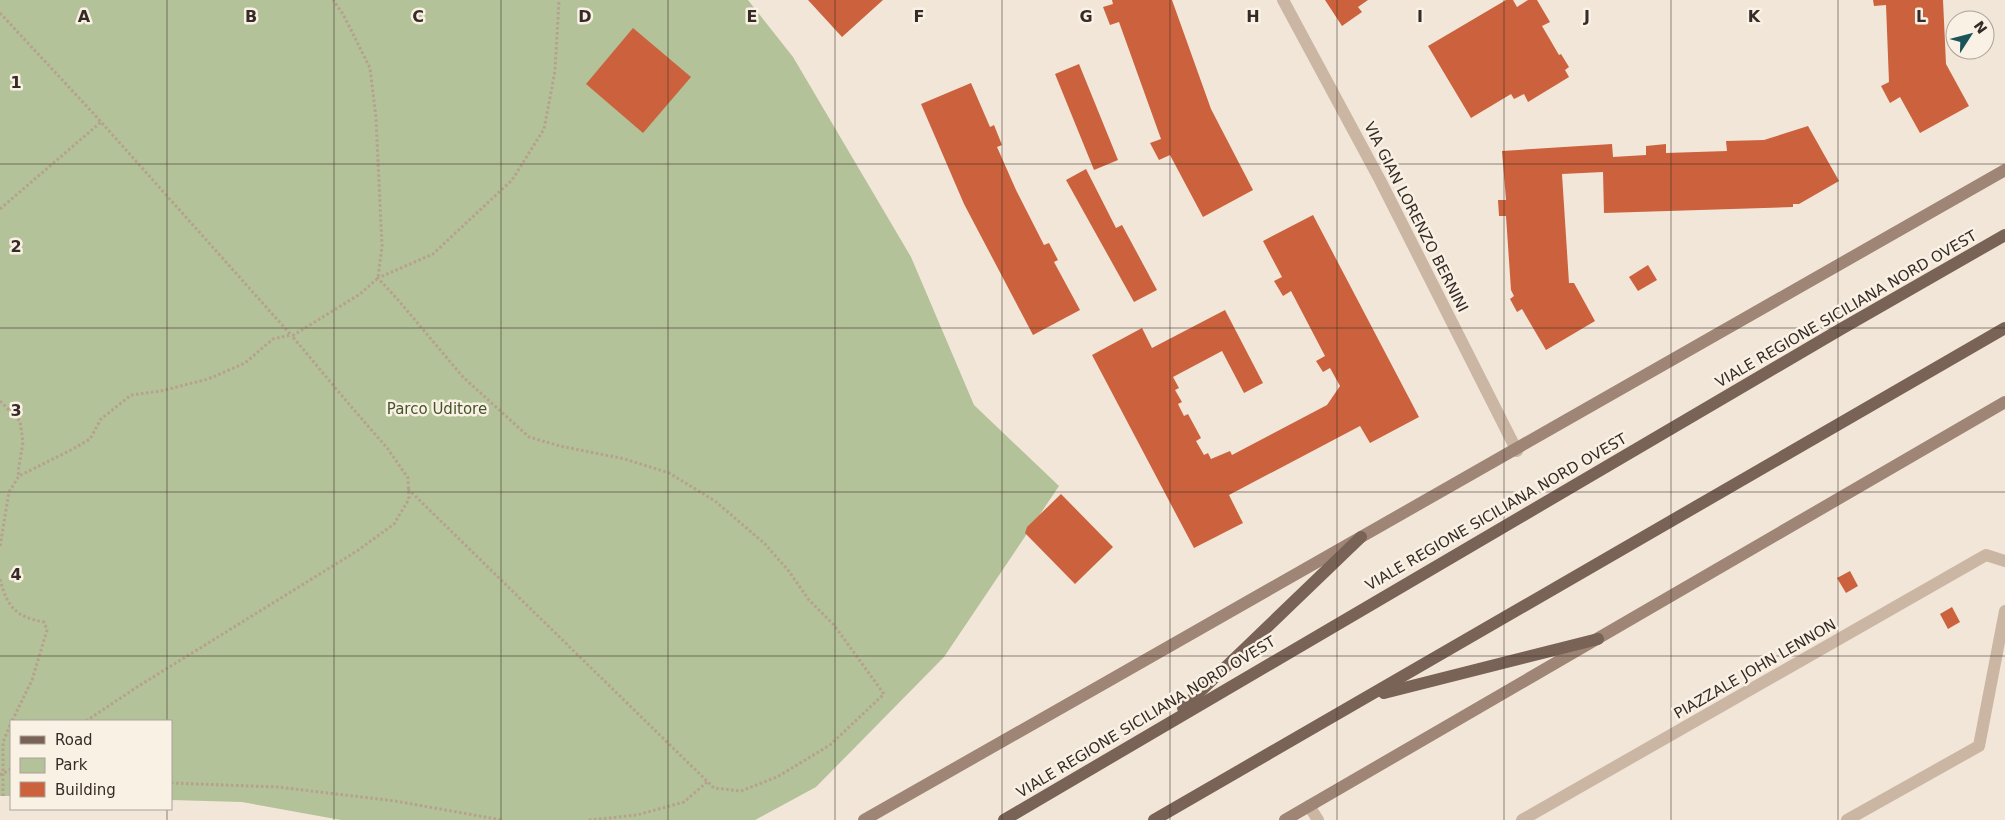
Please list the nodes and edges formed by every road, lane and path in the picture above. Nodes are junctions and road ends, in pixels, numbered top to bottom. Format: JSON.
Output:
{"nodes":[{"id":1,"x":333,"y":0,"type":"edge"},
{"id":2,"x":559,"y":0,"type":"edge"},
{"id":3,"x":1283,"y":0,"type":"edge"},
{"id":4,"x":0,"y":13,"type":"edge"},
{"id":5,"x":101,"y":122,"type":"junction"},
{"id":6,"x":2005,"y":170,"type":"edge"},
{"id":7,"x":0,"y":209,"type":"edge"},
{"id":8,"x":2005,"y":235,"type":"edge"},
{"id":9,"x":378,"y":278,"type":"junction"},
{"id":10,"x":2005,"y":328,"type":"edge"},
{"id":11,"x":292,"y":335,"type":"junction"},
{"id":12,"x":0,"y":401,"type":"edge"},
{"id":13,"x":2005,"y":402,"type":"edge"},
{"id":14,"x":1516,"y":451,"type":"junction"},
{"id":15,"x":19,"y":476,"type":"junction"},
{"id":16,"x":408,"y":489,"type":"junction"},
{"id":17,"x":1362,"y":537,"type":"junction"},
{"id":18,"x":0,"y":546,"type":"edge"},
{"id":19,"x":2005,"y":560,"type":"edge"},
{"id":20,"x":0,"y":579,"type":"edge"},
{"id":21,"x":2005,"y":611,"type":"edge"},
{"id":22,"x":1598,"y":639,"type":"junction"},
{"id":23,"x":1369,"y":696,"type":"junction"},
{"id":24,"x":13,"y":720,"type":"edge"},
{"id":25,"x":88,"y":720,"type":"edge"},
{"id":26,"x":1167,"y":724,"type":"junction"},
{"id":27,"x":10,"y":726,"type":"edge"},
{"id":28,"x":2,"y":774,"type":"edge"},
{"id":29,"x":707,"y":782,"type":"junction"},
{"id":30,"x":172,"y":783,"type":"edge"},
{"id":31,"x":3,"y":796,"type":"dead end"},
{"id":32,"x":1309,"y":806,"type":"junction"},
{"id":33,"x":502,"y":820,"type":"edge"},
{"id":34,"x":590,"y":820,"type":"edge"},
{"id":35,"x":864,"y":820,"type":"edge"},
{"id":36,"x":1004,"y":820,"type":"edge"},
{"id":37,"x":1154,"y":820,"type":"edge"},
{"id":38,"x":1285,"y":820,"type":"edge"},
{"id":39,"x":1318,"y":820,"type":"edge"},
{"id":40,"x":1522,"y":820,"type":"edge"},
{"id":41,"x":1848,"y":820,"type":"edge"}],
"edges":[{"from":1,"to":9,"type":"path"},
{"from":2,"to":9,"type":"path"},
{"from":3,"to":14,"type":"street","name":"VIA GIAN LORENZO BERNINI"},
{"from":4,"to":5,"type":"path"},
{"from":5,"to":7,"type":"path"},
{"from":5,"to":11,"type":"path"},
{"from":6,"to":14,"type":"street"},
{"from":8,"to":26,"type":"main road","name":"VIALE REGIONE SICILIANA NORD OVEST"},
{"from":9,"to":11,"type":"path"},
{"from":9,"to":29,"type":"path"},
{"from":10,"to":23,"type":"main road"},
{"from":11,"to":15,"type":"path"},
{"from":11,"to":16,"type":"path"},
{"from":12,"to":15,"type":"path"},
{"from":13,"to":22,"type":"street"},
{"from":14,"to":17,"type":"street"},
{"from":15,"to":18,"type":"path"},
{"from":16,"to":25,"type":"path"},
{"from":16,"to":29,"type":"path"},
{"from":17,"to":26,"type":"main road"},
{"from":17,"to":35,"type":"street"},
{"from":19,"to":40,"type":"street","name":"PIAZZALE JOHN LENNON"},
{"from":20,"to":24,"type":"path"},
{"from":21,"to":41,"type":"street"},
{"from":22,"to":23,"type":"main road"},
{"from":22,"to":32,"type":"street"},
{"from":23,"to":37,"type":"main road"},
{"from":26,"to":36,"type":"main road","name":"VIALE REGIONE SICILIANA NORD OVEST"},
{"from":27,"to":28,"type":"path"},
{"from":28,"to":31,"type":"path"},
{"from":29,"to":34,"type":"path"},
{"from":30,"to":33,"type":"path"},
{"from":32,"to":38,"type":"street"},
{"from":32,"to":39,"type":"street"}]}
